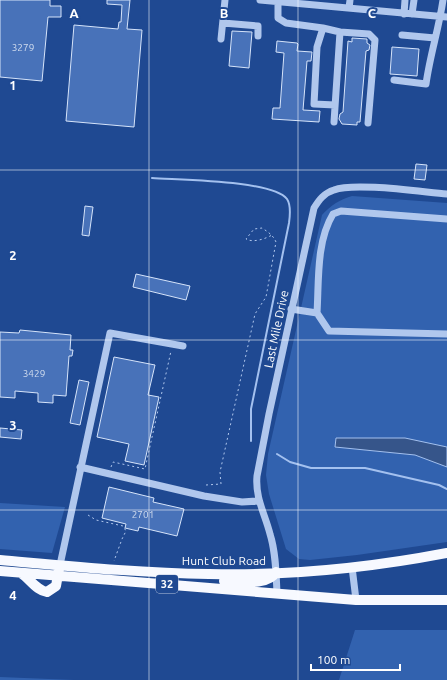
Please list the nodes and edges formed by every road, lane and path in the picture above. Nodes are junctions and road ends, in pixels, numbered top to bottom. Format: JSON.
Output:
{"nodes":[{"id":1,"x":226,"y":0,"type":"edge"},
{"id":2,"x":260,"y":0,"type":"edge"},
{"id":3,"x":350,"y":0,"type":"edge"},
{"id":4,"x":405,"y":0,"type":"edge"},
{"id":5,"x":414,"y":0,"type":"edge"},
{"id":6,"x":442,"y":0,"type":"edge"},
{"id":7,"x":278,"y":2,"type":"junction"},
{"id":8,"x":317,"y":2,"type":"edge"},
{"id":9,"x":349,"y":8,"type":"junction"},
{"id":10,"x":404,"y":14,"type":"junction"},
{"id":11,"x":412,"y":14,"type":"junction"},
{"id":12,"x":444,"y":17,"type":"edge"},
{"id":13,"x":223,"y":23,"type":"junction"},
{"id":14,"x":323,"y":28,"type":"junction"},
{"id":15,"x":340,"y":32,"type":"junction"},
{"id":16,"x":402,"y":35,"type":"dead end"},
{"id":17,"x":258,"y":36,"type":"dead end"},
{"id":18,"x":435,"y":38,"type":"junction"},
{"id":19,"x":221,"y":39,"type":"dead end"},
{"id":20,"x":394,"y":80,"type":"dead end"},
{"id":21,"x":335,"y":105,"type":"junction"},
{"id":22,"x":334,"y":122,"type":"dead end"},
{"id":23,"x":368,"y":123,"type":"dead end"},
{"id":24,"x":447,"y":194,"type":"edge"},
{"id":25,"x":447,"y":219,"type":"edge"},
{"id":26,"x":272,"y":235,"type":"junction"},
{"id":27,"x":291,"y":309,"type":"junction"},
{"id":28,"x":317,"y":313,"type":"junction"},
{"id":29,"x":447,"y":334,"type":"edge"},
{"id":30,"x":172,"y":344,"type":"junction"},
{"id":31,"x":183,"y":346,"type":"dead end"},
{"id":32,"x":80,"y":467,"type":"junction"},
{"id":33,"x":110,"y":473,"type":"junction"},
{"id":34,"x":206,"y":484,"type":"dead end"},
{"id":35,"x":258,"y":501,"type":"junction"},
{"id":36,"x":88,"y":515,"type":"dead end"},
{"id":37,"x":447,"y":553,"type":"edge"},
{"id":38,"x":0,"y":560,"type":"edge"},
{"id":39,"x":114,"y":561,"type":"dead end"},
{"id":40,"x":60,"y":565,"type":"junction"},
{"id":41,"x":352,"y":567,"type":"junction"},
{"id":42,"x":0,"y":571,"type":"edge"},
{"id":43,"x":276,"y":572,"type":"junction"},
{"id":44,"x":20,"y":573,"type":"junction"},
{"id":45,"x":57,"y":576,"type":"junction"},
{"id":46,"x":138,"y":582,"type":"junction"},
{"id":47,"x":277,"y":593,"type":"junction"},
{"id":48,"x":356,"y":600,"type":"junction"},
{"id":49,"x":447,"y":600,"type":"edge"}],
"edges":[{"from":1,"to":13,"type":"street"},
{"from":2,"to":7,"type":"street"},
{"from":3,"to":9,"type":"street"},
{"from":4,"to":10,"type":"street"},
{"from":5,"to":11,"type":"street"},
{"from":6,"to":12,"type":"street"},
{"from":7,"to":8,"type":"street"},
{"from":7,"to":14,"type":"street"},
{"from":8,"to":9,"type":"street"},
{"from":9,"to":10,"type":"street"},
{"from":10,"to":11,"type":"street"},
{"from":11,"to":12,"type":"street"},
{"from":12,"to":18,"type":"street"},
{"from":13,"to":17,"type":"street"},
{"from":13,"to":19,"type":"street"},
{"from":14,"to":15,"type":"street"},
{"from":14,"to":21,"type":"street"},
{"from":15,"to":21,"type":"street"},
{"from":15,"to":23,"type":"street"},
{"from":16,"to":18,"type":"street"},
{"from":18,"to":20,"type":"street"},
{"from":21,"to":22,"type":"street"},
{"from":24,"to":27,"type":"street","name":"Last Mile Drive"},
{"from":25,"to":28,"type":"street"},
{"from":26,"to":26,"type":"path"},
{"from":26,"to":34,"type":"path"},
{"from":27,"to":28,"type":"street"},
{"from":27,"to":35,"type":"street","name":"Last Mile Drive"},
{"from":28,"to":29,"type":"street"},
{"from":30,"to":31,"type":"street"},
{"from":30,"to":32,"type":"street"},
{"from":30,"to":33,"type":"path"},
{"from":32,"to":33,"type":"street"},
{"from":32,"to":40,"type":"street"},
{"from":33,"to":35,"type":"street"},
{"from":35,"to":43,"type":"street","name":"Last Mile Drive"},
{"from":36,"to":39,"type":"path"},
{"from":37,"to":41,"type":"main road","name":"Hunt Club Road","number":"32"},
{"from":38,"to":40,"type":"main road","name":"Hunt Club Road","number":"32"},
{"from":40,"to":43,"type":"main road","name":"Hunt Club Road","number":"32"},
{"from":40,"to":45,"type":"main road"},
{"from":41,"to":43,"type":"main road","name":"Hunt Club Road","number":"32"},
{"from":41,"to":48,"type":"street"},
{"from":42,"to":44,"type":"main road","name":"Hunt Club Road","number":"32"},
{"from":43,"to":46,"type":"main road"},
{"from":43,"to":47,"type":"street","name":"Last Mile Drive"},
{"from":44,"to":45,"type":"main road","name":"Hunt Club Road","number":"32"},
{"from":44,"to":45,"type":"main road"},
{"from":45,"to":46,"type":"main road","name":"Hunt Club Road","number":"32"},
{"from":46,"to":47,"type":"main road","name":"Hunt Club Road","number":"32"},
{"from":47,"to":48,"type":"main road","name":"Hunt Club Road","number":"32"},
{"from":48,"to":49,"type":"main road","name":"Hunt Club Road","number":"32"}]}
